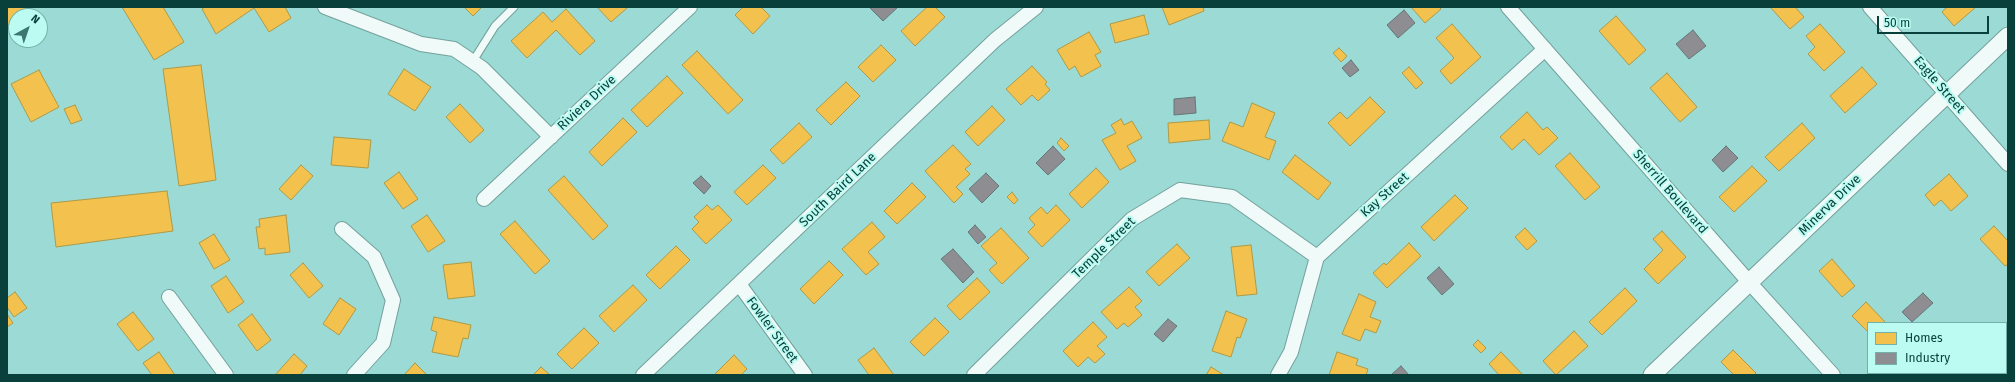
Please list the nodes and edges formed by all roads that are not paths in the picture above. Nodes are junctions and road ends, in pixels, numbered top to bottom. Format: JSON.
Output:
{"nodes":[{"id":1,"x":325,"y":7,"type":"edge"},
{"id":2,"x":514,"y":7,"type":"edge"},
{"id":3,"x":690,"y":7,"type":"edge"},
{"id":4,"x":1036,"y":7,"type":"edge"},
{"id":5,"x":1508,"y":7,"type":"edge"},
{"id":6,"x":1870,"y":7,"type":"edge"},
{"id":7,"x":2008,"y":36,"type":"edge"},
{"id":8,"x":1545,"y":49,"type":"junction"},
{"id":9,"x":473,"y":62,"type":"junction"},
{"id":10,"x":1946,"y":94,"type":"junction"},
{"id":11,"x":552,"y":137,"type":"junction"},
{"id":12,"x":2008,"y":164,"type":"edge"},
{"id":13,"x":484,"y":199,"type":"dead end"},
{"id":14,"x":342,"y":229,"type":"dead end"},
{"id":15,"x":1317,"y":257,"type":"junction"},
{"id":16,"x":1749,"y":282,"type":"junction"},
{"id":17,"x":739,"y":284,"type":"junction"},
{"id":18,"x":169,"y":297,"type":"dead end"},
{"id":19,"x":226,"y":375,"type":"edge"},
{"id":20,"x":354,"y":375,"type":"edge"},
{"id":21,"x":643,"y":375,"type":"edge"},
{"id":22,"x":805,"y":375,"type":"edge"},
{"id":23,"x":974,"y":375,"type":"edge"},
{"id":24,"x":1278,"y":375,"type":"edge"},
{"id":25,"x":1652,"y":375,"type":"edge"},
{"id":26,"x":1833,"y":375,"type":"edge"}],
"edges":[{"from":1,"to":9,"type":"street"},
{"from":2,"to":9,"type":"lane"},
{"from":3,"to":11,"type":"street","name":"Riviera Drive"},
{"from":4,"to":17,"type":"street","name":"South Baird Lane"},
{"from":5,"to":8,"type":"street","name":"Sherrill Boulevard"},
{"from":6,"to":10,"type":"street","name":"Eagle Street"},
{"from":7,"to":10,"type":"street","name":"Minerva Drive"},
{"from":8,"to":15,"type":"street","name":"Kay Street"},
{"from":8,"to":16,"type":"street","name":"Sherrill Boulevard"},
{"from":9,"to":11,"type":"street"},
{"from":10,"to":12,"type":"street","name":"Eagle Street"},
{"from":10,"to":16,"type":"street","name":"Minerva Drive"},
{"from":11,"to":13,"type":"street","name":"Riviera Drive"},
{"from":14,"to":20,"type":"street"},
{"from":15,"to":23,"type":"street","name":"Temple Street"},
{"from":15,"to":24,"type":"street"},
{"from":16,"to":25,"type":"street","name":"Minerva Drive"},
{"from":16,"to":26,"type":"street","name":"Sherrill Boulevard"},
{"from":17,"to":21,"type":"street","name":"South Baird Lane"},
{"from":17,"to":22,"type":"street","name":"Fowler Street"},
{"from":18,"to":19,"type":"street"}]}
